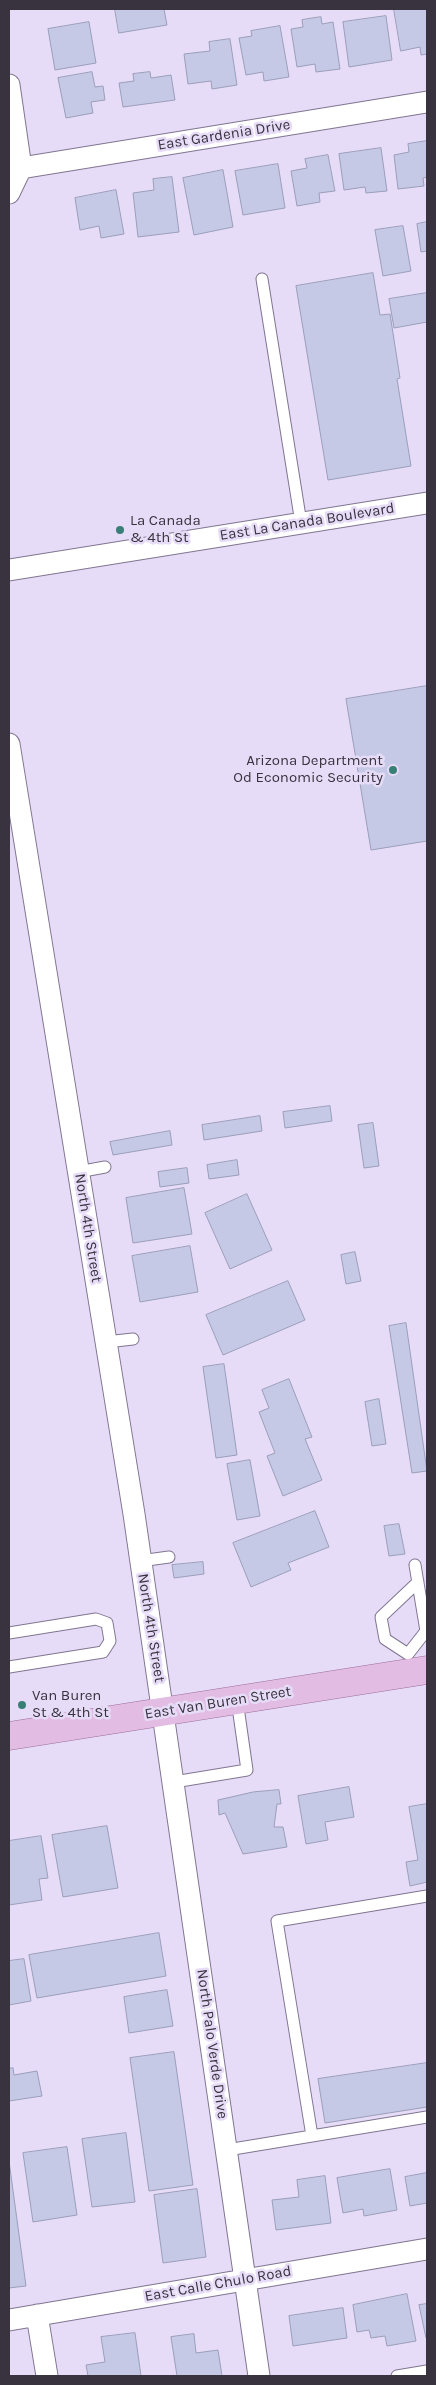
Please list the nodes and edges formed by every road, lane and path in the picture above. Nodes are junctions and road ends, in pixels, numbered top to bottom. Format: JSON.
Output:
{"nodes":[{"id":1,"x":9,"y":85,"type":"edge"},
{"id":2,"x":427,"y":102,"type":"edge"},
{"id":3,"x":21,"y":168,"type":"junction"},
{"id":4,"x":9,"y":193,"type":"edge"},
{"id":5,"x":262,"y":279,"type":"dead end"},
{"id":6,"x":427,"y":503,"type":"edge"},
{"id":7,"x":301,"y":524,"type":"junction"},
{"id":8,"x":9,"y":570,"type":"edge"},
{"id":9,"x":9,"y":744,"type":"edge"},
{"id":10,"x":105,"y":1167,"type":"dead end"},
{"id":11,"x":78,"y":1172,"type":"junction"},
{"id":12,"x":133,"y":1339,"type":"dead end"},
{"id":13,"x":106,"y":1342,"type":"junction"},
{"id":14,"x":169,"y":1557,"type":"dead end"},
{"id":15,"x":140,"y":1561,"type":"junction"},
{"id":16,"x":415,"y":1565,"type":"dead end"},
{"id":17,"x":418,"y":1582,"type":"junction"},
{"id":18,"x":9,"y":1633,"type":"edge"},
{"id":19,"x":416,"y":1666,"type":"edge"},
{"id":20,"x":9,"y":1667,"type":"edge"},
{"id":21,"x":237,"y":1700,"type":"junction"},
{"id":22,"x":164,"y":1712,"type":"junction"},
{"id":23,"x":9,"y":1736,"type":"edge"},
{"id":24,"x":174,"y":1782,"type":"junction"},
{"id":25,"x":427,"y":1896,"type":"edge"},
{"id":26,"x":427,"y":2117,"type":"edge"},
{"id":27,"x":312,"y":2136,"type":"junction"},
{"id":28,"x":227,"y":2150,"type":"junction"},
{"id":29,"x":427,"y":2249,"type":"edge"},
{"id":30,"x":245,"y":2278,"type":"junction"},
{"id":31,"x":37,"y":2315,"type":"junction"},
{"id":32,"x":9,"y":2320,"type":"edge"},
{"id":33,"x":427,"y":2371,"type":"edge"},
{"id":34,"x":47,"y":2376,"type":"edge"},
{"id":35,"x":259,"y":2376,"type":"edge"},
{"id":36,"x":397,"y":2376,"type":"edge"}],
"edges":[{"from":1,"to":3,"type":"street"},
{"from":2,"to":3,"type":"street","name":"East Gardenia Drive"},
{"from":3,"to":4,"type":"street"},
{"from":5,"to":7,"type":"lane"},
{"from":6,"to":7,"type":"street","name":"East La Canada Boulevard"},
{"from":7,"to":8,"type":"street","name":"East La Canada Boulevard"},
{"from":9,"to":11,"type":"street","name":"North 4th Street"},
{"from":10,"to":11,"type":"lane"},
{"from":11,"to":13,"type":"street","name":"North 4th Street"},
{"from":12,"to":13,"type":"lane"},
{"from":13,"to":15,"type":"street","name":"North 4th Street"},
{"from":14,"to":15,"type":"lane"},
{"from":15,"to":22,"type":"street","name":"North 4th Street"},
{"from":16,"to":17,"type":"lane"},
{"from":17,"to":19,"type":"lane"},
{"from":17,"to":19,"type":"lane"},
{"from":18,"to":20,"type":"lane"},
{"from":19,"to":21,"type":"main road","name":"East Van Buren Street"},
{"from":21,"to":22,"type":"main road","name":"East Van Buren Street"},
{"from":21,"to":24,"type":"lane"},
{"from":22,"to":23,"type":"main road","name":"East Van Buren Street"},
{"from":22,"to":24,"type":"street","name":"North Palo Verde Drive"},
{"from":24,"to":28,"type":"street","name":"North Palo Verde Drive"},
{"from":25,"to":27,"type":"lane"},
{"from":26,"to":27,"type":"lane"},
{"from":27,"to":28,"type":"lane"},
{"from":28,"to":30,"type":"street","name":"North Palo Verde Drive"},
{"from":29,"to":30,"type":"street","name":"East Calle Chulo Road"},
{"from":30,"to":31,"type":"street","name":"East Calle Chulo Road"},
{"from":30,"to":35,"type":"street","name":"North Palo Verde Drive"},
{"from":31,"to":32,"type":"street","name":"East Calle Chulo Road"},
{"from":31,"to":34,"type":"street"},
{"from":33,"to":36,"type":"lane"}]}
